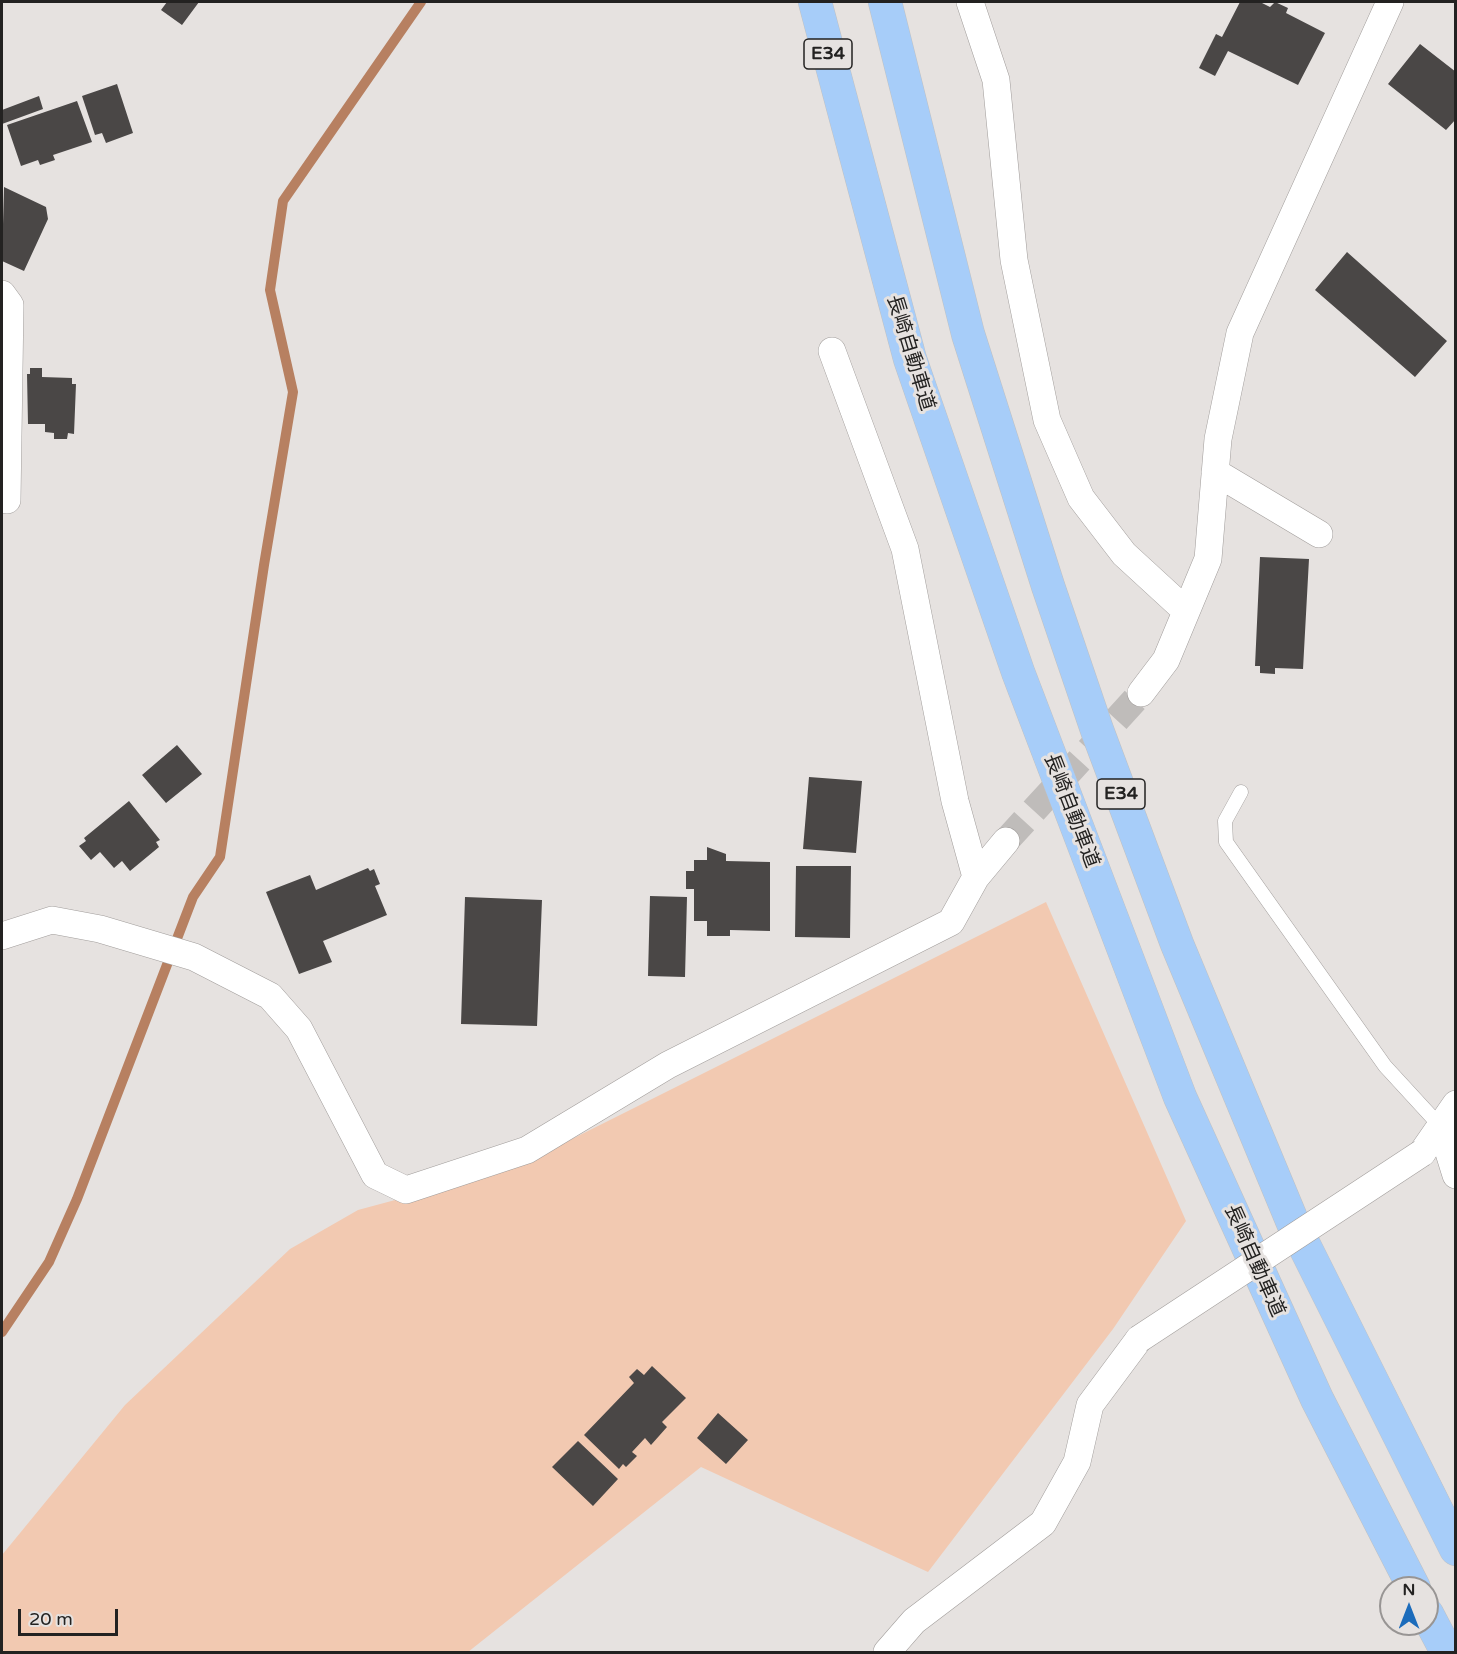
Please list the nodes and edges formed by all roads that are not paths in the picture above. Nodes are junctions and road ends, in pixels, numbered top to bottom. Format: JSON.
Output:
{"nodes":[{"id":1,"x":793,"y":2,"type":"edge"},
{"id":2,"x":815,"y":2,"type":"edge"},
{"id":3,"x":885,"y":2,"type":"edge"},
{"id":4,"x":970,"y":2,"type":"edge"},
{"id":5,"x":1390,"y":2,"type":"edge"},
{"id":6,"x":842,"y":106,"type":"junction"},
{"id":7,"x":2,"y":294,"type":"edge"},
{"id":8,"x":832,"y":351,"type":"dead end"},
{"id":9,"x":1215,"y":472,"type":"junction"},
{"id":10,"x":7,"y":500,"type":"dead end"},
{"id":11,"x":1319,"y":534,"type":"dead end"},
{"id":12,"x":1185,"y":610,"type":"junction"},
{"id":13,"x":1141,"y":693,"type":"tunnel mouth"},
{"id":14,"x":1241,"y":792,"type":"dead end"},
{"id":15,"x":1006,"y":841,"type":"tunnel mouth"},
{"id":16,"x":976,"y":877,"type":"junction"},
{"id":17,"x":2,"y":936,"type":"edge"},
{"id":18,"x":1455,"y":1104,"type":"edge"},
{"id":19,"x":1441,"y":1127,"type":"junction"},
{"id":20,"x":1455,"y":1174,"type":"edge"},
{"id":21,"x":1455,"y":1549,"type":"edge"},
{"id":22,"x":1408,"y":1576,"type":"edge"},
{"id":23,"x":1438,"y":1636,"type":"edge"},
{"id":24,"x":887,"y":1653,"type":"edge"},
{"id":25,"x":1447,"y":1653,"type":"edge"}],
"edges":[{"from":1,"to":6,"type":"highway"},
{"from":2,"to":6,"type":"highway","name":"長崎自動車道","number":"E34"},
{"from":3,"to":21,"type":"highway","number":"E34"},
{"from":4,"to":12,"type":"street"},
{"from":5,"to":9,"type":"street"},
{"from":6,"to":22,"type":"highway","name":"長崎自動車道","number":"E34"},
{"from":7,"to":10,"type":"street"},
{"from":8,"to":16,"type":"street"},
{"from":9,"to":11,"type":"street"},
{"from":9,"to":12,"type":"street"},
{"from":12,"to":13,"type":"street"},
{"from":14,"to":19,"type":"lane"},
{"from":15,"to":16,"type":"street"},
{"from":16,"to":17,"type":"street"},
{"from":18,"to":19,"type":"street"},
{"from":19,"to":20,"type":"street"},
{"from":19,"to":24,"type":"street","bridge":true},
{"from":23,"to":25,"type":"highway"}]}
